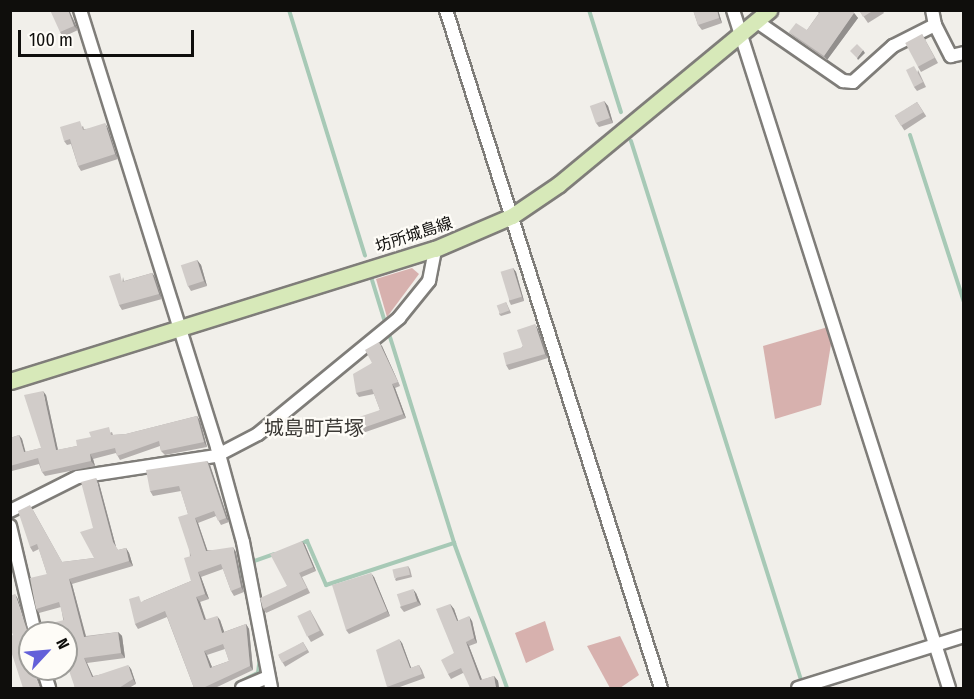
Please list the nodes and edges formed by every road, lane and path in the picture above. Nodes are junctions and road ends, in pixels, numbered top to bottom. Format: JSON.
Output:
{"nodes":[{"id":1,"x":80,"y":10,"type":"edge"},
{"id":2,"x":446,"y":10,"type":"edge"},
{"id":3,"x":733,"y":10,"type":"edge"},
{"id":4,"x":769,"y":10,"type":"edge"},
{"id":5,"x":932,"y":10,"type":"edge"},
{"id":6,"x":756,"y":21,"type":"junction"},
{"id":7,"x":935,"y":25,"type":"junction"},
{"id":8,"x":740,"y":35,"type":"junction"},
{"id":9,"x":963,"y":53,"type":"edge"},
{"id":10,"x":512,"y":216,"type":"junction"},
{"id":11,"x":435,"y":249,"type":"junction"},
{"id":12,"x":179,"y":328,"type":"junction"},
{"id":13,"x":10,"y":381,"type":"edge"},
{"id":14,"x":216,"y":456,"type":"junction"},
{"id":15,"x":10,"y":511,"type":"edge"},
{"id":16,"x":10,"y":526,"type":"edge"},
{"id":17,"x":32,"y":621,"type":"edge"},
{"id":18,"x":963,"y":636,"type":"edge"},
{"id":19,"x":935,"y":645,"type":"junction"},
{"id":20,"x":268,"y":683,"type":"edge"},
{"id":21,"x":242,"y":688,"type":"edge"},
{"id":22,"x":661,"y":688,"type":"edge"},
{"id":23,"x":798,"y":688,"type":"edge"},
{"id":24,"x":949,"y":688,"type":"edge"}],
"edges":[{"from":1,"to":12,"type":"street"},
{"from":2,"to":10,"type":"street"},
{"from":3,"to":8,"type":"street"},
{"from":4,"to":6,"type":"main road","name":"坊所城島線"},
{"from":5,"to":7,"type":"street"},
{"from":6,"to":7,"type":"street"},
{"from":6,"to":8,"type":"main road","name":"坊所城島線"},
{"from":7,"to":9,"type":"street"},
{"from":8,"to":10,"type":"main road","name":"坊所城島線"},
{"from":8,"to":19,"type":"street"},
{"from":10,"to":11,"type":"main road","name":"坊所城島線"},
{"from":10,"to":22,"type":"street"},
{"from":11,"to":12,"type":"main road","name":"坊所城島線"},
{"from":11,"to":14,"type":"street"},
{"from":12,"to":13,"type":"main road","name":"坊所城島線"},
{"from":12,"to":14,"type":"street"},
{"from":14,"to":15,"type":"street"},
{"from":14,"to":20,"type":"street"},
{"from":16,"to":17,"type":"street"},
{"from":18,"to":19,"type":"street"},
{"from":19,"to":23,"type":"street"},
{"from":19,"to":24,"type":"street"},
{"from":20,"to":21,"type":"street"}]}
